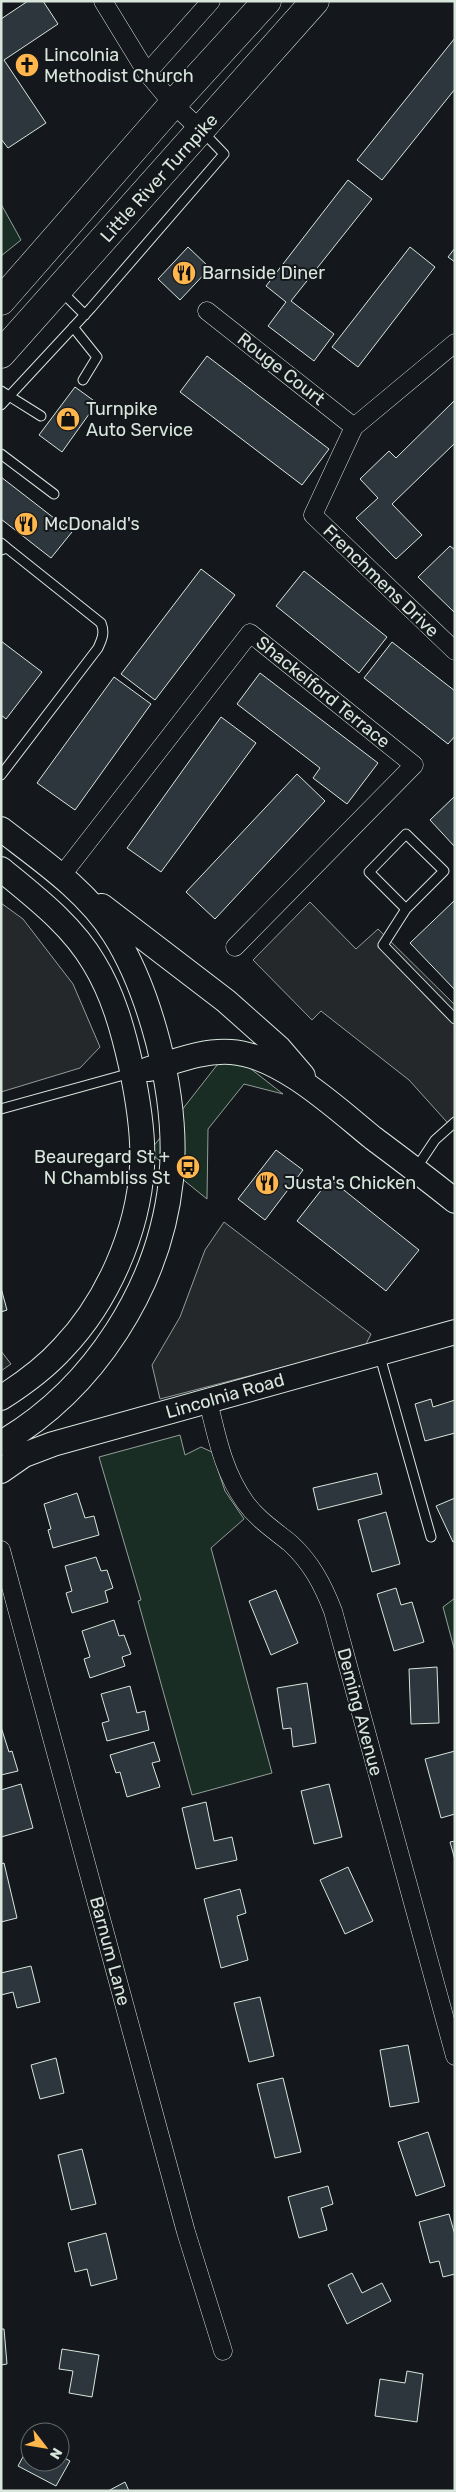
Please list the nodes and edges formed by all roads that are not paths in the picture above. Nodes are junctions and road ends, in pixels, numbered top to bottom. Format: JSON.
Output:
{"nodes":[{"id":1,"x":103,"y":1,"type":"edge"},
{"id":2,"x":211,"y":1,"type":"edge"},
{"id":3,"x":267,"y":1,"type":"edge"},
{"id":4,"x":315,"y":1,"type":"edge"},
{"id":5,"x":147,"y":73,"type":"junction"},
{"id":6,"x":173,"y":104,"type":"junction"},
{"id":7,"x":202,"y":131,"type":"junction"},
{"id":8,"x":60,"y":289,"type":"junction"},
{"id":9,"x":1,"y":301,"type":"edge"},
{"id":10,"x":207,"y":311,"type":"dead end"},
{"id":11,"x":84,"y":315,"type":"junction"},
{"id":12,"x":73,"y":327,"type":"junction"},
{"id":13,"x":455,"y":343,"type":"edge"},
{"id":14,"x":1,"y":354,"type":"edge"},
{"id":15,"x":83,"y":380,"type":"dead end"},
{"id":16,"x":5,"y":394,"type":"edge"},
{"id":17,"x":1,"y":405,"type":"edge"},
{"id":18,"x":41,"y":416,"type":"dead end"},
{"id":19,"x":354,"y":427,"type":"junction"},
{"id":20,"x":1,"y":454,"type":"edge"},
{"id":21,"x":54,"y":494,"type":"dead end"},
{"id":22,"x":3,"y":547,"type":"edge"},
{"id":23,"x":455,"y":651,"type":"edge"},
{"id":24,"x":1,"y":775,"type":"edge"},
{"id":25,"x":1,"y":829,"type":"edge"},
{"id":26,"x":1,"y":869,"type":"edge"},
{"id":27,"x":62,"y":876,"type":"junction"},
{"id":28,"x":406,"y":909,"type":"junction"},
{"id":29,"x":235,"y":947,"type":"dead end"},
{"id":30,"x":455,"y":1019,"type":"edge"},
{"id":31,"x":164,"y":1064,"type":"junction"},
{"id":32,"x":132,"y":1073,"type":"junction"},
{"id":33,"x":314,"y":1092,"type":"junction"},
{"id":34,"x":1,"y":1109,"type":"edge"},
{"id":35,"x":455,"y":1122,"type":"edge"},
{"id":36,"x":415,"y":1170,"type":"junction"},
{"id":37,"x":455,"y":1201,"type":"edge"},
{"id":38,"x":455,"y":1332,"type":"edge"},
{"id":39,"x":379,"y":1353,"type":"junction"},
{"id":40,"x":1,"y":1398,"type":"edge"},
{"id":41,"x":208,"y":1401,"type":"junction"},
{"id":42,"x":1,"y":1443,"type":"edge"},
{"id":43,"x":1,"y":1471,"type":"edge"},
{"id":44,"x":431,"y":1537,"type":"dead end"},
{"id":45,"x":1,"y":1550,"type":"edge"},
{"id":46,"x":455,"y":2056,"type":"edge"},
{"id":47,"x":223,"y":2351,"type":"dead end"}],
"edges":[{"from":1,"to":5,"type":"street"},
{"from":2,"to":5,"type":"street"},
{"from":3,"to":6,"type":"main road","name":"Little River Turnpike"},
{"from":4,"to":7,"type":"main road","name":"Little River Turnpike"},
{"from":5,"to":6,"type":"street"},
{"from":6,"to":7,"type":"street"},
{"from":6,"to":9,"type":"main road","name":"Little River Turnpike"},
{"from":7,"to":8,"type":"main road","name":"Little River Turnpike"},
{"from":7,"to":11,"type":"lane"},
{"from":8,"to":11,"type":"lane"},
{"from":8,"to":14,"type":"main road","name":"Little River Turnpike"},
{"from":10,"to":19,"type":"street","name":"Rouge Court"},
{"from":11,"to":12,"type":"lane"},
{"from":12,"to":15,"type":"lane"},
{"from":12,"to":16,"type":"lane"},
{"from":13,"to":19,"type":"street"},
{"from":16,"to":17,"type":"lane"},
{"from":16,"to":18,"type":"lane"},
{"from":19,"to":23,"type":"street","name":"Frenchmens Drive"},
{"from":20,"to":21,"type":"lane"},
{"from":22,"to":24,"type":"lane"},
{"from":25,"to":27,"type":"main road"},
{"from":26,"to":32,"type":"main road"},
{"from":27,"to":29,"type":"street","name":"Shackelford Terrace"},
{"from":27,"to":31,"type":"main road"},
{"from":27,"to":33,"type":"main road"},
{"from":28,"to":28,"type":"lane"},
{"from":28,"to":30,"type":"lane"},
{"from":31,"to":32,"type":"main road"},
{"from":31,"to":33,"type":"main road"},
{"from":31,"to":42,"type":"main road"},
{"from":32,"to":34,"type":"lane"},
{"from":32,"to":40,"type":"main road"},
{"from":33,"to":36,"type":"main road"},
{"from":35,"to":36,"type":"lane"},
{"from":36,"to":37,"type":"main road"},
{"from":38,"to":39,"type":"main road","name":"Lincolnia Road"},
{"from":39,"to":41,"type":"main road","name":"Lincolnia Road"},
{"from":39,"to":44,"type":"lane"},
{"from":41,"to":43,"type":"main road","name":"Lincolnia Road"},
{"from":41,"to":46,"type":"street","name":"Deming Avenue"},
{"from":45,"to":47,"type":"street","name":"Barnum Lane"}]}
